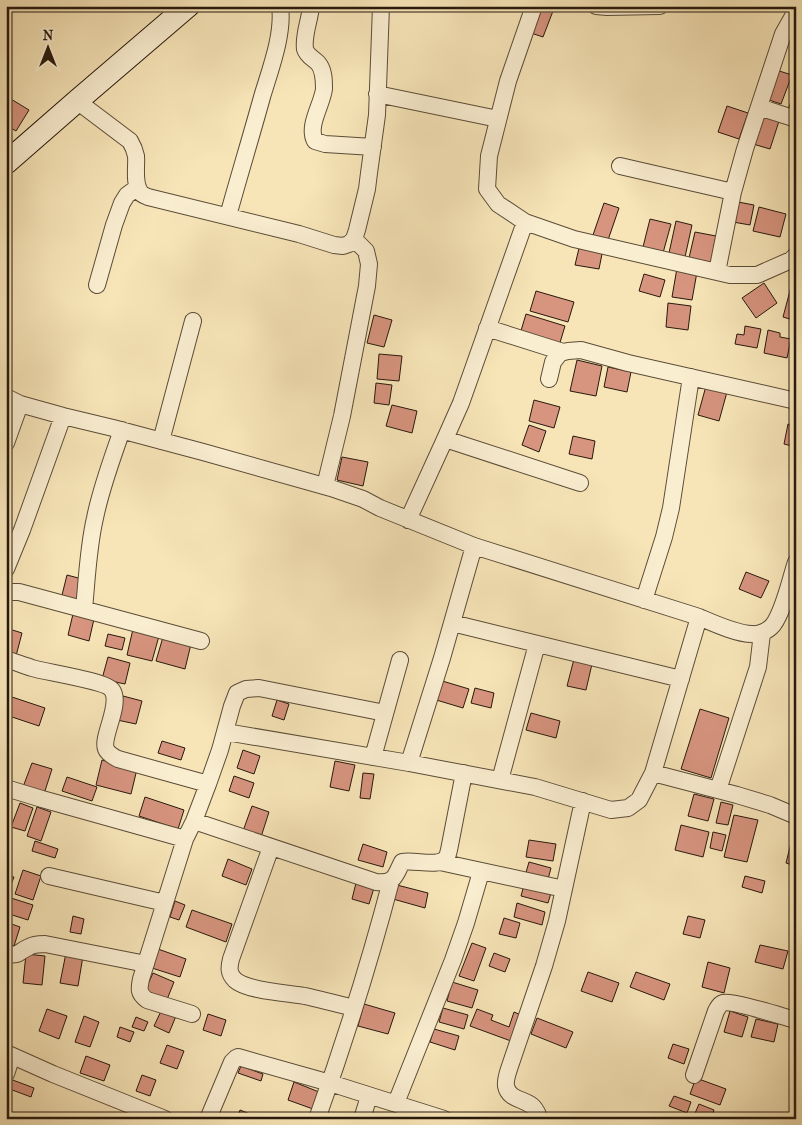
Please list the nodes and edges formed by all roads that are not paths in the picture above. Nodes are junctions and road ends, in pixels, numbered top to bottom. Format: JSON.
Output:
{"nodes":[{"id":1,"x":188,"y":6,"type":"edge"},
{"id":2,"x":280,"y":6,"type":"edge"},
{"id":3,"x":311,"y":6,"type":"edge"},
{"id":4,"x":381,"y":6,"type":"edge"},
{"id":5,"x":534,"y":6,"type":"edge"},
{"id":6,"x":596,"y":6,"type":"edge"},
{"id":7,"x":660,"y":6,"type":"edge"},
{"id":8,"x":796,"y":11,"type":"edge"},
{"id":9,"x":377,"y":94,"type":"junction"},
{"id":10,"x":77,"y":101,"type":"junction"},
{"id":11,"x":759,"y":107,"type":"junction"},
{"id":12,"x":498,"y":119,"type":"junction"},
{"id":13,"x":796,"y":119,"type":"edge"},
{"id":14,"x":373,"y":147,"type":"junction"},
{"id":15,"x":6,"y":163,"type":"edge"},
{"id":16,"x":620,"y":166,"type":"dead end"},
{"id":17,"x":138,"y":187,"type":"junction"},
{"id":18,"x":733,"y":192,"type":"junction"},
{"id":19,"x":228,"y":216,"type":"junction"},
{"id":20,"x":525,"y":222,"type":"junction"},
{"id":21,"x":354,"y":239,"type":"junction"},
{"id":22,"x":796,"y":255,"type":"edge"},
{"id":23,"x":717,"y":272,"type":"junction"},
{"id":24,"x":97,"y":284,"type":"dead end"},
{"id":25,"x":193,"y":321,"type":"dead end"},
{"id":26,"x":487,"y":328,"type":"junction"},
{"id":27,"x":563,"y":352,"type":"junction"},
{"id":28,"x":691,"y":377,"type":"junction"},
{"id":29,"x":548,"y":379,"type":"dead end"},
{"id":30,"x":13,"y":400,"type":"edge"},
{"id":31,"x":796,"y":401,"type":"edge"},
{"id":32,"x":63,"y":416,"type":"junction"},
{"id":33,"x":122,"y":430,"type":"junction"},
{"id":34,"x":446,"y":439,"type":"junction"},
{"id":35,"x":161,"y":441,"type":"junction"},
{"id":36,"x":6,"y":443,"type":"edge"},
{"id":37,"x":580,"y":483,"type":"dead end"},
{"id":38,"x":325,"y":486,"type":"junction"},
{"id":39,"x":408,"y":520,"type":"junction"},
{"id":40,"x":474,"y":546,"type":"junction"},
{"id":41,"x":796,"y":562,"type":"edge"},
{"id":42,"x":6,"y":569,"type":"edge"},
{"id":43,"x":6,"y":592,"type":"edge"},
{"id":44,"x":644,"y":600,"type":"junction"},
{"id":45,"x":84,"y":609,"type":"junction"},
{"id":46,"x":699,"y":617,"type":"junction"},
{"id":47,"x":452,"y":623,"type":"junction"},
{"id":48,"x":762,"y":633,"type":"junction"},
{"id":49,"x":201,"y":641,"type":"dead end"},
{"id":50,"x":537,"y":644,"type":"junction"},
{"id":51,"x":6,"y":659,"type":"edge"},
{"id":52,"x":400,"y":660,"type":"dead end"},
{"id":53,"x":681,"y":680,"type":"junction"},
{"id":54,"x":385,"y":712,"type":"junction"},
{"id":55,"x":226,"y":732,"type":"junction"},
{"id":56,"x":373,"y":757,"type":"junction"},
{"id":57,"x":409,"y":763,"type":"junction"},
{"id":58,"x":464,"y":773,"type":"junction"},
{"id":59,"x":653,"y":773,"type":"junction"},
{"id":60,"x":500,"y":780,"type":"junction"},
{"id":61,"x":208,"y":784,"type":"junction"},
{"id":62,"x":6,"y":788,"type":"edge"},
{"id":63,"x":718,"y":790,"type":"junction"},
{"id":64,"x":583,"y":801,"type":"junction"},
{"id":65,"x":795,"y":813,"type":"edge"},
{"id":66,"x":194,"y":821,"type":"junction"},
{"id":67,"x":185,"y":839,"type":"junction"},
{"id":68,"x":271,"y":847,"type":"junction"},
{"id":69,"x":440,"y":862,"type":"junction"},
{"id":70,"x":481,"y":872,"type":"junction"},
{"id":71,"x":49,"y":876,"type":"dead end"},
{"id":72,"x":391,"y":881,"type":"junction"},
{"id":73,"x":564,"y":889,"type":"junction"},
{"id":74,"x":165,"y":903,"type":"junction"},
{"id":75,"x":6,"y":954,"type":"edge"},
{"id":76,"x":146,"y":964,"type":"junction"},
{"id":77,"x":354,"y":1008,"type":"junction"},
{"id":78,"x":192,"y":1014,"type":"dead end"},
{"id":79,"x":796,"y":1020,"type":"edge"},
{"id":80,"x":9,"y":1055,"type":"edge"},
{"id":81,"x":6,"y":1074,"type":"edge"},
{"id":82,"x":694,"y":1075,"type":"dead end"},
{"id":83,"x":330,"y":1083,"type":"junction"},
{"id":84,"x":369,"y":1096,"type":"junction"},
{"id":85,"x":405,"y":1110,"type":"edge"},
{"id":86,"x":165,"y":1119,"type":"edge"},
{"id":87,"x":208,"y":1119,"type":"edge"},
{"id":88,"x":316,"y":1119,"type":"edge"},
{"id":89,"x":362,"y":1119,"type":"edge"},
{"id":90,"x":444,"y":1119,"type":"edge"},
{"id":91,"x":538,"y":1119,"type":"edge"}],
"edges":[{"from":1,"to":10,"type":"street"},
{"from":2,"to":19,"type":"street"},
{"from":3,"to":14,"type":"street"},
{"from":4,"to":9,"type":"street"},
{"from":5,"to":12,"type":"street"},
{"from":6,"to":7,"type":"street"},
{"from":8,"to":11,"type":"street"},
{"from":9,"to":12,"type":"street"},
{"from":9,"to":14,"type":"street"},
{"from":10,"to":15,"type":"street"},
{"from":10,"to":17,"type":"street"},
{"from":11,"to":13,"type":"street"},
{"from":11,"to":18,"type":"street"},
{"from":12,"to":20,"type":"street"},
{"from":14,"to":21,"type":"street"},
{"from":16,"to":18,"type":"street"},
{"from":17,"to":19,"type":"street"},
{"from":17,"to":24,"type":"street"},
{"from":18,"to":23,"type":"street"},
{"from":19,"to":21,"type":"street"},
{"from":20,"to":23,"type":"street"},
{"from":20,"to":26,"type":"street"},
{"from":21,"to":38,"type":"street"},
{"from":22,"to":23,"type":"street"},
{"from":25,"to":35,"type":"street"},
{"from":26,"to":27,"type":"street"},
{"from":26,"to":34,"type":"street"},
{"from":27,"to":28,"type":"street"},
{"from":27,"to":29,"type":"street"},
{"from":28,"to":31,"type":"street"},
{"from":28,"to":44,"type":"street"},
{"from":30,"to":32,"type":"street"},
{"from":30,"to":36,"type":"street"},
{"from":32,"to":33,"type":"street"},
{"from":32,"to":42,"type":"street"},
{"from":33,"to":35,"type":"street"},
{"from":33,"to":45,"type":"street"},
{"from":34,"to":37,"type":"street"},
{"from":34,"to":39,"type":"street"},
{"from":35,"to":38,"type":"street"},
{"from":38,"to":39,"type":"street"},
{"from":39,"to":40,"type":"street"},
{"from":40,"to":44,"type":"street"},
{"from":40,"to":47,"type":"street"},
{"from":41,"to":48,"type":"street"},
{"from":43,"to":45,"type":"street"},
{"from":44,"to":46,"type":"street"},
{"from":45,"to":49,"type":"street"},
{"from":46,"to":48,"type":"street"},
{"from":46,"to":53,"type":"street"},
{"from":47,"to":50,"type":"street"},
{"from":47,"to":57,"type":"street"},
{"from":48,"to":63,"type":"street"},
{"from":50,"to":53,"type":"street"},
{"from":50,"to":60,"type":"street"},
{"from":51,"to":61,"type":"street"},
{"from":52,"to":54,"type":"street"},
{"from":53,"to":59,"type":"street"},
{"from":54,"to":55,"type":"street"},
{"from":54,"to":56,"type":"street"},
{"from":55,"to":56,"type":"street"},
{"from":55,"to":61,"type":"street"},
{"from":56,"to":57,"type":"street"},
{"from":57,"to":58,"type":"street"},
{"from":58,"to":60,"type":"street"},
{"from":58,"to":69,"type":"street"},
{"from":59,"to":63,"type":"street"},
{"from":59,"to":64,"type":"street"},
{"from":60,"to":64,"type":"street"},
{"from":61,"to":66,"type":"street"},
{"from":62,"to":67,"type":"street"},
{"from":63,"to":65,"type":"street"},
{"from":64,"to":73,"type":"street"},
{"from":66,"to":67,"type":"street"},
{"from":66,"to":68,"type":"street"},
{"from":67,"to":74,"type":"street"},
{"from":68,"to":72,"type":"street"},
{"from":68,"to":77,"type":"street"},
{"from":69,"to":70,"type":"street"},
{"from":69,"to":72,"type":"street"},
{"from":70,"to":73,"type":"street"},
{"from":70,"to":85,"type":"street"},
{"from":71,"to":74,"type":"street"},
{"from":72,"to":77,"type":"street"},
{"from":73,"to":91,"type":"street"},
{"from":74,"to":76,"type":"street"},
{"from":75,"to":76,"type":"street"},
{"from":76,"to":78,"type":"street"},
{"from":77,"to":83,"type":"street"},
{"from":79,"to":82,"type":"street"},
{"from":80,"to":81,"type":"street"},
{"from":80,"to":86,"type":"street"},
{"from":83,"to":84,"type":"street"},
{"from":83,"to":87,"type":"street"},
{"from":83,"to":88,"type":"street"},
{"from":84,"to":85,"type":"street"},
{"from":84,"to":89,"type":"street"},
{"from":85,"to":90,"type":"street"}]}
